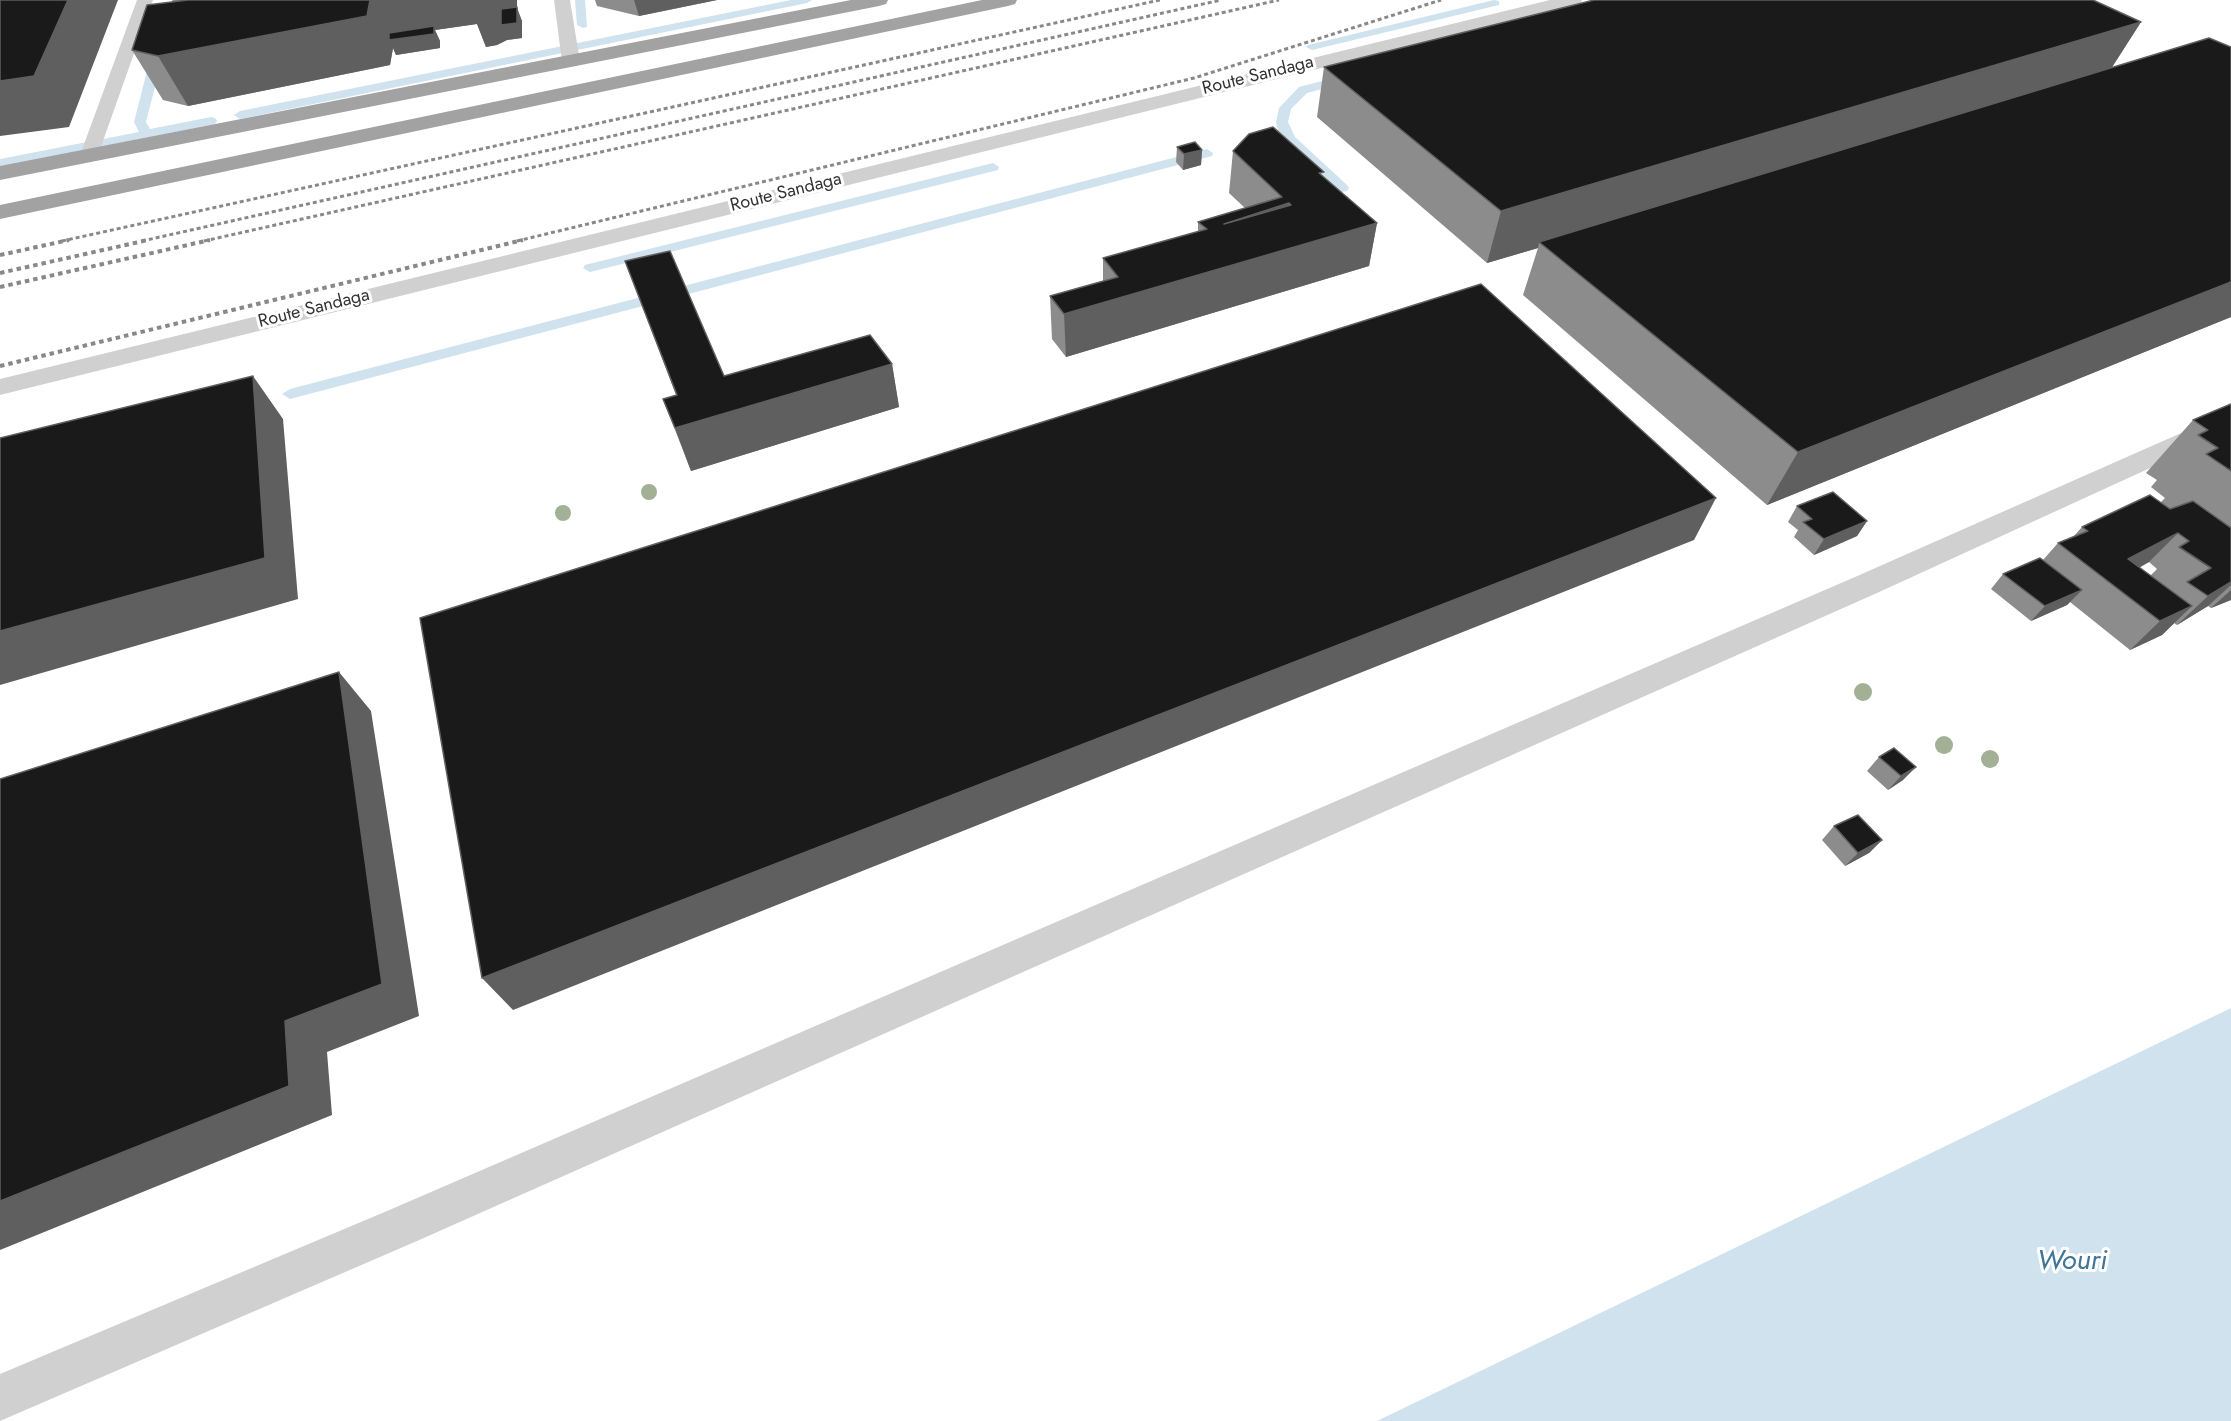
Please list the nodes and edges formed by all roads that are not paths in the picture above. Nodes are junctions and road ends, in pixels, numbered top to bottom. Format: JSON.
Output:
{"nodes":[{"id":1,"x":145,"y":0,"type":"edge"},
{"id":2,"x":562,"y":0,"type":"edge"},
{"id":3,"x":879,"y":0,"type":"edge"},
{"id":4,"x":1008,"y":0,"type":"edge"},
{"id":5,"x":1573,"y":0,"type":"edge"},
{"id":6,"x":571,"y":62,"type":"junction"},
{"id":7,"x":89,"y":155,"type":"junction"},
{"id":8,"x":0,"y":173,"type":"edge"},
{"id":9,"x":0,"y":212,"type":"edge"},
{"id":10,"x":0,"y":387,"type":"edge"},
{"id":11,"x":2231,"y":420,"type":"edge"},
{"id":12,"x":0,"y":1398,"type":"edge"}],
"edges":[{"from":1,"to":7,"type":"lane"},
{"from":2,"to":6,"type":"lane"},
{"from":3,"to":6,"type":"highway"},
{"from":4,"to":9,"type":"highway"},
{"from":5,"to":10,"type":"street","name":"Route Sandaga"},
{"from":6,"to":7,"type":"highway"},
{"from":7,"to":8,"type":"highway"},
{"from":11,"to":12,"type":"street"}]}
